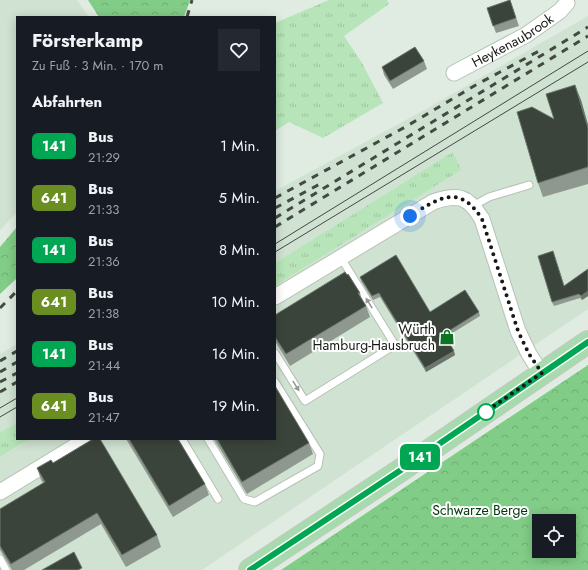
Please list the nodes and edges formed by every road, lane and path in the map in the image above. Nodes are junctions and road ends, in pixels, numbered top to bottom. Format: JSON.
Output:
{"nodes":[{"id":1,"x":567,"y":1,"type":"edge"},
{"id":2,"x":454,"y":74,"type":"dead end"},
{"id":3,"x":528,"y":185,"type":"dead end"},
{"id":4,"x":473,"y":206,"type":"junction"},
{"id":5,"x":341,"y":258,"type":"junction"},
{"id":6,"x":276,"y":296,"type":"edge"},
{"id":7,"x":588,"y":342,"type":"edge"},
{"id":8,"x":276,"y":356,"type":"edge"},
{"id":9,"x":542,"y":373,"type":"junction"},
{"id":10,"x":276,"y":384,"type":"edge"},
{"id":11,"x":85,"y":440,"type":"edge"},
{"id":12,"x":183,"y":440,"type":"edge"},
{"id":13,"x":209,"y":440,"type":"edge"},
{"id":14,"x":0,"y":492,"type":"edge"},
{"id":15,"x":218,"y":499,"type":"dead end"},
{"id":16,"x":0,"y":559,"type":"edge"},
{"id":17,"x":6,"y":570,"type":"edge"},
{"id":18,"x":250,"y":570,"type":"edge"}],
"edges":[{"from":1,"to":2,"type":"street","name":"Heykenaubrook"},
{"from":3,"to":4,"type":"lane"},
{"from":4,"to":5,"type":"street"},
{"from":4,"to":9,"type":"street"},
{"from":5,"to":6,"type":"street"},
{"from":8,"to":5,"type":"lane","one_way":true},
{"from":7,"to":9,"type":"main road"},
{"from":9,"to":18,"type":"main road"},
{"from":10,"to":13,"type":"lane"},
{"from":11,"to":14,"type":"street"},
{"from":12,"to":15,"type":"lane"},
{"from":16,"to":17,"type":"lane"}]}
